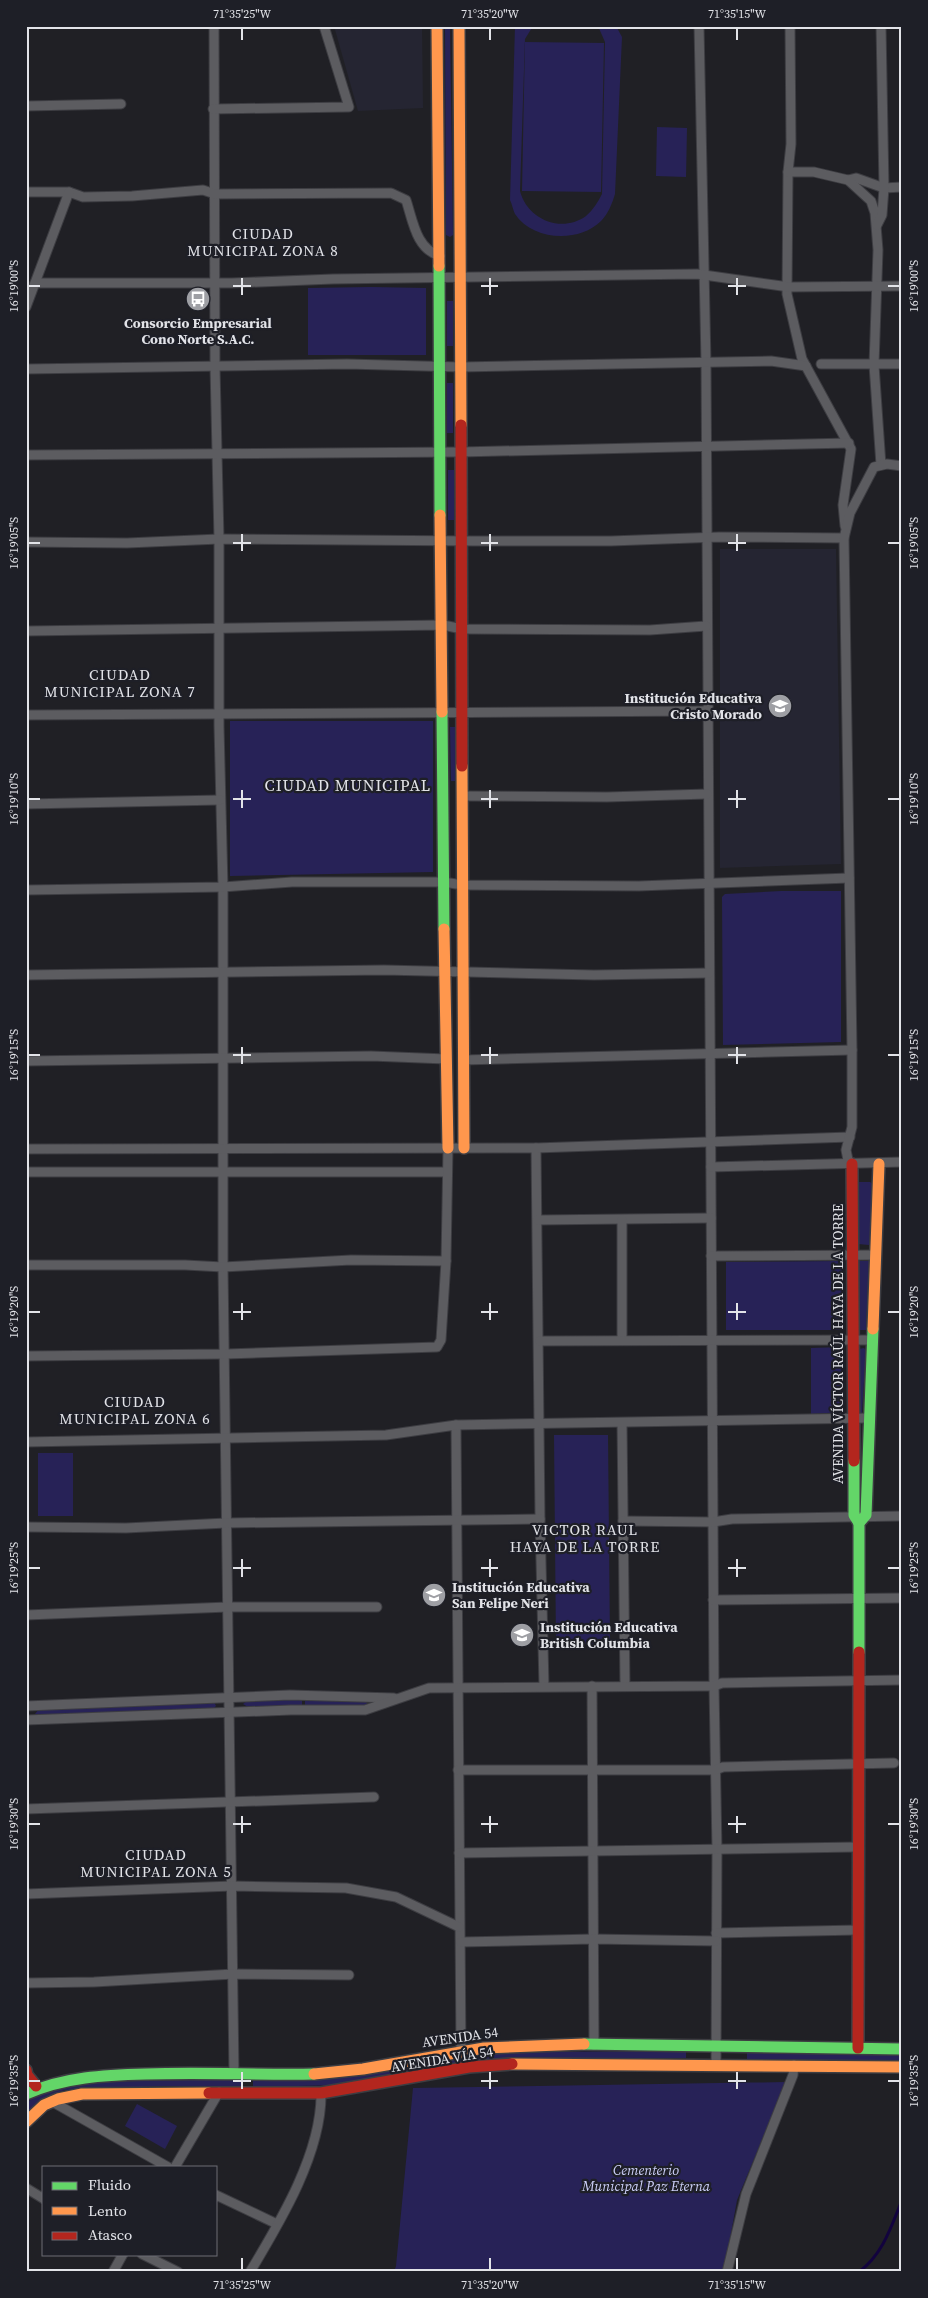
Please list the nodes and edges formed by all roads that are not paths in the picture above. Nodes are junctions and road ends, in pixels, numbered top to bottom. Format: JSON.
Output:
{"nodes":[{"id":1,"x":214,"y":26,"type":"edge"},
{"id":2,"x":324,"y":26,"type":"edge"},
{"id":3,"x":437,"y":26,"type":"edge"},
{"id":4,"x":459,"y":26,"type":"edge"},
{"id":5,"x":699,"y":26,"type":"edge"},
{"id":6,"x":790,"y":26,"type":"edge"},
{"id":7,"x":882,"y":26,"type":"edge"},
{"id":8,"x":121,"y":104,"type":"dead end"},
{"id":9,"x":26,"y":106,"type":"edge"},
{"id":10,"x":213,"y":108,"type":"junction"},
{"id":11,"x":788,"y":172,"type":"junction"},
{"id":12,"x":848,"y":180,"type":"junction"},
{"id":13,"x":902,"y":187,"type":"edge"},
{"id":14,"x":884,"y":188,"type":"junction"},
{"id":15,"x":26,"y":192,"type":"edge"},
{"id":16,"x":69,"y":192,"type":"junction"},
{"id":17,"x":215,"y":194,"type":"junction"},
{"id":18,"x":876,"y":225,"type":"junction"},
{"id":19,"x":440,"y":256,"type":"junction"},
{"id":20,"x":703,"y":275,"type":"junction"},
{"id":21,"x":461,"y":278,"type":"junction"},
{"id":22,"x":440,"y":279,"type":"junction"},
{"id":23,"x":35,"y":283,"type":"junction"},
{"id":24,"x":216,"y":283,"type":"junction"},
{"id":25,"x":902,"y":286,"type":"edge"},
{"id":26,"x":788,"y":287,"type":"junction"},
{"id":27,"x":876,"y":287,"type":"junction"},
{"id":28,"x":26,"y":307,"type":"edge"},
{"id":29,"x":706,"y":363,"type":"junction"},
{"id":30,"x":821,"y":364,"type":"dead end"},
{"id":31,"x":902,"y":364,"type":"edge"},
{"id":32,"x":874,"y":365,"type":"junction"},
{"id":33,"x":440,"y":366,"type":"junction"},
{"id":34,"x":806,"y":366,"type":"junction"},
{"id":35,"x":214,"y":367,"type":"junction"},
{"id":36,"x":461,"y":367,"type":"junction"},
{"id":37,"x":26,"y":369,"type":"edge"},
{"id":38,"x":849,"y":443,"type":"junction"},
{"id":39,"x":705,"y":448,"type":"junction"},
{"id":40,"x":217,"y":452,"type":"junction"},
{"id":41,"x":441,"y":452,"type":"junction"},
{"id":42,"x":461,"y":452,"type":"junction"},
{"id":43,"x":26,"y":454,"type":"edge"},
{"id":44,"x":881,"y":465,"type":"junction"},
{"id":45,"x":902,"y":466,"type":"edge"},
{"id":46,"x":846,"y":526,"type":"junction"},
{"id":47,"x":706,"y":537,"type":"junction"},
{"id":48,"x":844,"y":538,"type":"junction"},
{"id":49,"x":219,"y":539,"type":"junction"},
{"id":50,"x":442,"y":540,"type":"junction"},
{"id":51,"x":461,"y":541,"type":"junction"},
{"id":52,"x":26,"y":542,"type":"edge"},
{"id":53,"x":443,"y":625,"type":"junction"},
{"id":54,"x":706,"y":626,"type":"junction"},
{"id":55,"x":219,"y":627,"type":"junction"},
{"id":56,"x":462,"y":629,"type":"junction"},
{"id":57,"x":26,"y":631,"type":"edge"},
{"id":58,"x":707,"y":711,"type":"junction"},
{"id":59,"x":462,"y":713,"type":"junction"},
{"id":60,"x":218,"y":714,"type":"junction"},
{"id":61,"x":442,"y":714,"type":"junction"},
{"id":62,"x":26,"y":715,"type":"edge"},
{"id":63,"x":708,"y":794,"type":"junction"},
{"id":64,"x":462,"y":796,"type":"junction"},
{"id":65,"x":220,"y":800,"type":"junction"},
{"id":66,"x":26,"y":804,"type":"edge"},
{"id":67,"x":849,"y":878,"type":"junction"},
{"id":68,"x":443,"y":882,"type":"junction"},
{"id":69,"x":709,"y":883,"type":"junction"},
{"id":70,"x":463,"y":885,"type":"junction"},
{"id":71,"x":223,"y":887,"type":"junction"},
{"id":72,"x":26,"y":890,"type":"edge"},
{"id":73,"x":445,"y":971,"type":"junction"},
{"id":74,"x":222,"y":973,"type":"junction"},
{"id":75,"x":463,"y":973,"type":"junction"},
{"id":76,"x":709,"y":973,"type":"junction"},
{"id":77,"x":26,"y":975,"type":"edge"},
{"id":78,"x":852,"y":1050,"type":"junction"},
{"id":79,"x":709,"y":1054,"type":"junction"},
{"id":80,"x":222,"y":1059,"type":"junction"},
{"id":81,"x":446,"y":1059,"type":"junction"},
{"id":82,"x":463,"y":1060,"type":"junction"},
{"id":83,"x":26,"y":1062,"type":"edge"},
{"id":84,"x":850,"y":1137,"type":"junction"},
{"id":85,"x":710,"y":1143,"type":"junction"},
{"id":86,"x":222,"y":1148,"type":"junction"},
{"id":87,"x":448,"y":1148,"type":"junction"},
{"id":88,"x":464,"y":1148,"type":"junction"},
{"id":89,"x":536,"y":1148,"type":"junction"},
{"id":90,"x":26,"y":1149,"type":"edge"},
{"id":91,"x":902,"y":1162,"type":"edge"},
{"id":92,"x":852,"y":1164,"type":"junction"},
{"id":93,"x":879,"y":1164,"type":"junction"},
{"id":94,"x":711,"y":1167,"type":"junction"},
{"id":95,"x":26,"y":1172,"type":"edge"},
{"id":96,"x":223,"y":1172,"type":"junction"},
{"id":97,"x":448,"y":1172,"type":"junction"},
{"id":98,"x":711,"y":1218,"type":"junction"},
{"id":99,"x":538,"y":1220,"type":"junction"},
{"id":100,"x":622,"y":1220,"type":"junction"},
{"id":101,"x":853,"y":1255,"type":"junction"},
{"id":102,"x":876,"y":1255,"type":"junction"},
{"id":103,"x":711,"y":1256,"type":"junction"},
{"id":104,"x":446,"y":1260,"type":"junction"},
{"id":105,"x":26,"y":1265,"type":"edge"},
{"id":106,"x":224,"y":1267,"type":"junction"},
{"id":107,"x":711,"y":1339,"type":"junction"},
{"id":108,"x":852,"y":1339,"type":"junction"},
{"id":109,"x":622,"y":1340,"type":"junction"},
{"id":110,"x":873,"y":1340,"type":"junction"},
{"id":111,"x":540,"y":1341,"type":"junction"},
{"id":112,"x":226,"y":1354,"type":"junction"},
{"id":113,"x":26,"y":1356,"type":"edge"},
{"id":114,"x":870,"y":1418,"type":"junction"},
{"id":115,"x":853,"y":1419,"type":"junction"},
{"id":116,"x":712,"y":1422,"type":"junction"},
{"id":117,"x":622,"y":1423,"type":"junction"},
{"id":118,"x":456,"y":1425,"type":"junction"},
{"id":119,"x":540,"y":1425,"type":"junction"},
{"id":120,"x":225,"y":1439,"type":"junction"},
{"id":121,"x":26,"y":1442,"type":"edge"},
{"id":122,"x":902,"y":1516,"type":"edge"},
{"id":123,"x":860,"y":1518,"type":"junction"},
{"id":124,"x":540,"y":1519,"type":"junction"},
{"id":125,"x":457,"y":1521,"type":"junction"},
{"id":126,"x":623,"y":1521,"type":"junction"},
{"id":127,"x":713,"y":1522,"type":"junction"},
{"id":128,"x":226,"y":1523,"type":"junction"},
{"id":129,"x":26,"y":1527,"type":"edge"},
{"id":130,"x":859,"y":1597,"type":"junction"},
{"id":131,"x":902,"y":1598,"type":"edge"},
{"id":132,"x":713,"y":1600,"type":"junction"},
{"id":133,"x":228,"y":1607,"type":"junction"},
{"id":134,"x":377,"y":1607,"type":"dead end"},
{"id":135,"x":26,"y":1615,"type":"edge"},
{"id":136,"x":902,"y":1680,"type":"edge"},
{"id":137,"x":857,"y":1681,"type":"junction"},
{"id":138,"x":544,"y":1686,"type":"junction"},
{"id":139,"x":592,"y":1686,"type":"junction"},
{"id":140,"x":625,"y":1686,"type":"junction"},
{"id":141,"x":714,"y":1686,"type":"junction"},
{"id":142,"x":457,"y":1688,"type":"junction"},
{"id":143,"x":230,"y":1698,"type":"junction"},
{"id":144,"x":400,"y":1698,"type":"junction"},
{"id":145,"x":26,"y":1706,"type":"edge"},
{"id":146,"x":230,"y":1714,"type":"junction"},
{"id":147,"x":26,"y":1720,"type":"edge"},
{"id":148,"x":894,"y":1763,"type":"dead end"},
{"id":149,"x":857,"y":1764,"type":"junction"},
{"id":150,"x":593,"y":1769,"type":"junction"},
{"id":151,"x":458,"y":1770,"type":"junction"},
{"id":152,"x":715,"y":1770,"type":"junction"},
{"id":153,"x":374,"y":1797,"type":"dead end"},
{"id":154,"x":231,"y":1802,"type":"junction"},
{"id":155,"x":26,"y":1809,"type":"edge"},
{"id":156,"x":858,"y":1847,"type":"junction"},
{"id":157,"x":717,"y":1850,"type":"junction"},
{"id":158,"x":593,"y":1851,"type":"junction"},
{"id":159,"x":459,"y":1852,"type":"junction"},
{"id":160,"x":232,"y":1886,"type":"junction"},
{"id":161,"x":26,"y":1894,"type":"edge"},
{"id":162,"x":459,"y":1928,"type":"junction"},
{"id":163,"x":858,"y":1930,"type":"junction"},
{"id":164,"x":716,"y":1937,"type":"junction"},
{"id":165,"x":593,"y":1940,"type":"junction"},
{"id":166,"x":461,"y":1942,"type":"junction"},
{"id":167,"x":234,"y":1974,"type":"junction"},
{"id":168,"x":349,"y":1975,"type":"dead end"},
{"id":169,"x":26,"y":1983,"type":"edge"},
{"id":170,"x":594,"y":2045,"type":"junction"},
{"id":171,"x":717,"y":2045,"type":"junction"},
{"id":172,"x":858,"y":2048,"type":"junction"},
{"id":173,"x":902,"y":2049,"type":"edge"},
{"id":174,"x":461,"y":2051,"type":"junction"},
{"id":175,"x":716,"y":2064,"type":"junction"},
{"id":176,"x":794,"y":2065,"type":"junction"},
{"id":177,"x":902,"y":2067,"type":"edge"},
{"id":178,"x":26,"y":2070,"type":"edge"},
{"id":179,"x":234,"y":2074,"type":"junction"},
{"id":180,"x":36,"y":2086,"type":"junction"},
{"id":181,"x":219,"y":2092,"type":"junction"},
{"id":182,"x":321,"y":2093,"type":"junction"},
{"id":183,"x":26,"y":2094,"type":"edge"},
{"id":184,"x":50,"y":2101,"type":"junction"},
{"id":185,"x":26,"y":2122,"type":"edge"},
{"id":186,"x":166,"y":2166,"type":"edge"},
{"id":187,"x":176,"y":2166,"type":"edge"},
{"id":188,"x":26,"y":2188,"type":"edge"},
{"id":189,"x":218,"y":2196,"type":"edge"},
{"id":190,"x":42,"y":2197,"type":"edge"},
{"id":191,"x":278,"y":2224,"type":"junction"},
{"id":192,"x":122,"y":2256,"type":"edge"},
{"id":193,"x":146,"y":2256,"type":"edge"},
{"id":194,"x":114,"y":2272,"type":"edge"},
{"id":195,"x":178,"y":2272,"type":"edge"},
{"id":196,"x":250,"y":2272,"type":"edge"},
{"id":197,"x":728,"y":2272,"type":"edge"}],
"edges":[{"from":1,"to":10,"type":"street"},
{"from":2,"to":10,"type":"street"},
{"from":3,"to":19,"type":"street"},
{"from":4,"to":21,"type":"street"},
{"from":5,"to":20,"type":"street"},
{"from":6,"to":11,"type":"street"},
{"from":7,"to":14,"type":"street"},
{"from":8,"to":9,"type":"street"},
{"from":10,"to":17,"type":"street"},
{"from":11,"to":12,"type":"street"},
{"from":11,"to":26,"type":"street"},
{"from":12,"to":14,"type":"street"},
{"from":12,"to":18,"type":"street"},
{"from":13,"to":14,"type":"street"},
{"from":14,"to":18,"type":"street"},
{"from":15,"to":16,"type":"street"},
{"from":16,"to":17,"type":"street"},
{"from":16,"to":23,"type":"street"},
{"from":17,"to":19,"type":"street"},
{"from":17,"to":24,"type":"street"},
{"from":18,"to":27,"type":"street"},
{"from":19,"to":22,"type":"street"},
{"from":20,"to":21,"type":"street"},
{"from":20,"to":26,"type":"street"},
{"from":20,"to":29,"type":"street"},
{"from":21,"to":22,"type":"street"},
{"from":21,"to":36,"type":"street"},
{"from":22,"to":24,"type":"street"},
{"from":22,"to":33,"type":"street"},
{"from":23,"to":24,"type":"street"},
{"from":23,"to":28,"type":"street"},
{"from":24,"to":35,"type":"street"},
{"from":25,"to":27,"type":"street"},
{"from":26,"to":27,"type":"street"},
{"from":26,"to":34,"type":"street"},
{"from":27,"to":32,"type":"street"},
{"from":29,"to":34,"type":"street"},
{"from":29,"to":36,"type":"street"},
{"from":29,"to":39,"type":"street"},
{"from":30,"to":32,"type":"street"},
{"from":31,"to":32,"type":"street"},
{"from":32,"to":44,"type":"street"},
{"from":33,"to":35,"type":"street"},
{"from":33,"to":36,"type":"street"},
{"from":33,"to":41,"type":"street"},
{"from":34,"to":38,"type":"street"},
{"from":35,"to":37,"type":"street"},
{"from":35,"to":40,"type":"street"},
{"from":36,"to":42,"type":"street"},
{"from":38,"to":39,"type":"street"},
{"from":38,"to":46,"type":"street"},
{"from":39,"to":42,"type":"street"},
{"from":39,"to":47,"type":"street"},
{"from":40,"to":41,"type":"street"},
{"from":40,"to":43,"type":"street"},
{"from":40,"to":49,"type":"street"},
{"from":41,"to":42,"type":"street"},
{"from":41,"to":50,"type":"street"},
{"from":42,"to":51,"type":"street"},
{"from":44,"to":45,"type":"street"},
{"from":44,"to":46,"type":"street"},
{"from":46,"to":48,"type":"street"},
{"from":47,"to":48,"type":"street"},
{"from":47,"to":51,"type":"street"},
{"from":47,"to":54,"type":"street"},
{"from":48,"to":67,"type":"street"},
{"from":49,"to":50,"type":"street"},
{"from":49,"to":52,"type":"street"},
{"from":49,"to":55,"type":"street"},
{"from":50,"to":51,"type":"street"},
{"from":50,"to":53,"type":"street"},
{"from":51,"to":56,"type":"street"},
{"from":53,"to":55,"type":"street"},
{"from":53,"to":56,"type":"street"},
{"from":53,"to":61,"type":"street"},
{"from":54,"to":56,"type":"street"},
{"from":54,"to":58,"type":"street"},
{"from":55,"to":57,"type":"street"},
{"from":55,"to":60,"type":"street"},
{"from":56,"to":59,"type":"street"},
{"from":58,"to":59,"type":"street"},
{"from":58,"to":63,"type":"street"},
{"from":59,"to":61,"type":"street"},
{"from":59,"to":64,"type":"street"},
{"from":60,"to":61,"type":"street"},
{"from":60,"to":62,"type":"street"},
{"from":60,"to":65,"type":"street"},
{"from":61,"to":68,"type":"street"},
{"from":63,"to":64,"type":"street"},
{"from":63,"to":69,"type":"street"},
{"from":64,"to":70,"type":"street"},
{"from":65,"to":66,"type":"street"},
{"from":65,"to":71,"type":"street"},
{"from":67,"to":69,"type":"street"},
{"from":67,"to":78,"type":"street"},
{"from":68,"to":70,"type":"street"},
{"from":68,"to":71,"type":"street"},
{"from":68,"to":73,"type":"street"},
{"from":69,"to":70,"type":"street"},
{"from":69,"to":76,"type":"street"},
{"from":70,"to":75,"type":"street"},
{"from":71,"to":72,"type":"street"},
{"from":71,"to":74,"type":"street"},
{"from":73,"to":74,"type":"street"},
{"from":73,"to":75,"type":"street"},
{"from":73,"to":81,"type":"street"},
{"from":74,"to":77,"type":"street"},
{"from":74,"to":80,"type":"street"},
{"from":75,"to":76,"type":"street"},
{"from":75,"to":82,"type":"street"},
{"from":76,"to":79,"type":"street"},
{"from":78,"to":79,"type":"street"},
{"from":78,"to":84,"type":"street"},
{"from":79,"to":82,"type":"street"},
{"from":79,"to":85,"type":"street"},
{"from":80,"to":81,"type":"street"},
{"from":80,"to":83,"type":"street"},
{"from":80,"to":86,"type":"street"},
{"from":81,"to":87,"type":"street"},
{"from":82,"to":88,"type":"street"},
{"from":84,"to":85,"type":"street"},
{"from":84,"to":92,"type":"street"},
{"from":85,"to":89,"type":"street"},
{"from":85,"to":94,"type":"street"},
{"from":86,"to":87,"type":"street"},
{"from":86,"to":90,"type":"street"},
{"from":86,"to":96,"type":"street"},
{"from":87,"to":88,"type":"street"},
{"from":87,"to":97,"type":"street"},
{"from":88,"to":89,"type":"street"},
{"from":89,"to":99,"type":"street"},
{"from":91,"to":93,"type":"street"},
{"from":92,"to":93,"type":"street"},
{"from":92,"to":94,"type":"street"},
{"from":92,"to":101,"type":"street","name":"AVENIDA VÍCTOR RAÚL HAYA DE LA TORRE"},
{"from":93,"to":102,"type":"street"},
{"from":94,"to":98,"type":"street"},
{"from":95,"to":96,"type":"street"},
{"from":96,"to":97,"type":"street"},
{"from":96,"to":106,"type":"street"},
{"from":97,"to":104,"type":"street"},
{"from":98,"to":100,"type":"street"},
{"from":98,"to":103,"type":"street"},
{"from":99,"to":100,"type":"street"},
{"from":99,"to":111,"type":"street"},
{"from":100,"to":109,"type":"street"},
{"from":101,"to":102,"type":"street"},
{"from":101,"to":103,"type":"street"},
{"from":101,"to":108,"type":"street","name":"AVENIDA VÍCTOR RAÚL HAYA DE LA TORRE"},
{"from":102,"to":110,"type":"street"},
{"from":103,"to":107,"type":"street"},
{"from":104,"to":106,"type":"street"},
{"from":104,"to":112,"type":"street"},
{"from":105,"to":106,"type":"street"},
{"from":106,"to":112,"type":"street"},
{"from":107,"to":108,"type":"street"},
{"from":107,"to":109,"type":"street"},
{"from":107,"to":116,"type":"street"},
{"from":108,"to":110,"type":"street"},
{"from":108,"to":115,"type":"street","name":"AVENIDA VÍCTOR RAÚL HAYA DE LA TORRE"},
{"from":109,"to":111,"type":"street"},
{"from":110,"to":114,"type":"street"},
{"from":111,"to":119,"type":"street"},
{"from":112,"to":113,"type":"street"},
{"from":112,"to":120,"type":"street"},
{"from":114,"to":115,"type":"street"},
{"from":114,"to":123,"type":"street"},
{"from":115,"to":116,"type":"street"},
{"from":115,"to":123,"type":"street","name":"AVENIDA VÍCTOR RAÚL HAYA DE LA TORRE"},
{"from":116,"to":117,"type":"street"},
{"from":116,"to":127,"type":"street"},
{"from":117,"to":119,"type":"street"},
{"from":117,"to":126,"type":"street"},
{"from":118,"to":119,"type":"street"},
{"from":118,"to":120,"type":"street"},
{"from":118,"to":125,"type":"street"},
{"from":119,"to":124,"type":"street"},
{"from":120,"to":121,"type":"street"},
{"from":120,"to":128,"type":"street"},
{"from":122,"to":123,"type":"street"},
{"from":123,"to":127,"type":"street"},
{"from":123,"to":130,"type":"street"},
{"from":124,"to":125,"type":"street"},
{"from":124,"to":138,"type":"street"},
{"from":125,"to":128,"type":"street"},
{"from":125,"to":142,"type":"street"},
{"from":126,"to":127,"type":"street"},
{"from":126,"to":140,"type":"street"},
{"from":127,"to":132,"type":"street"},
{"from":128,"to":129,"type":"street"},
{"from":128,"to":133,"type":"street"},
{"from":130,"to":131,"type":"street"},
{"from":130,"to":132,"type":"street"},
{"from":130,"to":137,"type":"street"},
{"from":132,"to":141,"type":"street"},
{"from":133,"to":134,"type":"street"},
{"from":133,"to":135,"type":"street"},
{"from":133,"to":143,"type":"street"},
{"from":136,"to":137,"type":"street"},
{"from":137,"to":141,"type":"street"},
{"from":137,"to":149,"type":"street"},
{"from":138,"to":139,"type":"street"},
{"from":138,"to":142,"type":"street"},
{"from":139,"to":140,"type":"street"},
{"from":139,"to":150,"type":"street"},
{"from":140,"to":141,"type":"street"},
{"from":141,"to":152,"type":"street"},
{"from":142,"to":144,"type":"street"},
{"from":142,"to":151,"type":"street"},
{"from":143,"to":144,"type":"street"},
{"from":143,"to":145,"type":"street"},
{"from":143,"to":146,"type":"street"},
{"from":144,"to":146,"type":"street"},
{"from":146,"to":147,"type":"street"},
{"from":146,"to":154,"type":"street"},
{"from":148,"to":149,"type":"street"},
{"from":149,"to":152,"type":"street"},
{"from":149,"to":156,"type":"street"},
{"from":150,"to":151,"type":"street"},
{"from":150,"to":152,"type":"street"},
{"from":150,"to":158,"type":"street"},
{"from":151,"to":159,"type":"street"},
{"from":152,"to":157,"type":"street"},
{"from":153,"to":154,"type":"street"},
{"from":154,"to":155,"type":"street"},
{"from":154,"to":160,"type":"street"},
{"from":156,"to":157,"type":"street"},
{"from":156,"to":163,"type":"street"},
{"from":157,"to":158,"type":"street"},
{"from":157,"to":164,"type":"street"},
{"from":158,"to":159,"type":"street"},
{"from":158,"to":165,"type":"street"},
{"from":159,"to":162,"type":"street"},
{"from":160,"to":161,"type":"street"},
{"from":160,"to":162,"type":"street"},
{"from":160,"to":167,"type":"street"},
{"from":162,"to":166,"type":"street"},
{"from":163,"to":164,"type":"street"},
{"from":163,"to":172,"type":"street"},
{"from":164,"to":165,"type":"street"},
{"from":164,"to":171,"type":"street"},
{"from":165,"to":166,"type":"street"},
{"from":165,"to":170,"type":"street"},
{"from":166,"to":174,"type":"street"},
{"from":167,"to":168,"type":"street"},
{"from":167,"to":169,"type":"street"},
{"from":167,"to":179,"type":"street"},
{"from":170,"to":171,"type":"street","name":"AVENIDA 54"},
{"from":170,"to":174,"type":"street","name":"AVENIDA 54"},
{"from":171,"to":172,"type":"street","name":"AVENIDA 54"},
{"from":171,"to":175,"type":"street"},
{"from":172,"to":173,"type":"street","name":"AVENIDA 54"},
{"from":174,"to":179,"type":"street","name":"AVENIDA 54"},
{"from":175,"to":176,"type":"street","name":"AVENIDA VÍA 54"},
{"from":175,"to":182,"type":"street","name":"AVENIDA VÍA 54"},
{"from":176,"to":177,"type":"street","name":"AVENIDA VÍA 54"},
{"from":176,"to":197,"type":"street"},
{"from":178,"to":180,"type":"street"},
{"from":179,"to":180,"type":"street","name":"AVENIDA 54"},
{"from":180,"to":183,"type":"street","name":"AVENIDA 54"},
{"from":181,"to":182,"type":"street","name":"AVENIDA VÍA 54"},
{"from":181,"to":184,"type":"street","name":"AVENIDA VÍA 54"},
{"from":181,"to":187,"type":"street"},
{"from":182,"to":191,"type":"street"},
{"from":184,"to":185,"type":"street","name":"AVENIDA VÍA 54"},
{"from":184,"to":186,"type":"street"},
{"from":188,"to":190,"type":"street"},
{"from":189,"to":191,"type":"street"},
{"from":191,"to":196,"type":"street"},
{"from":192,"to":194,"type":"street"},
{"from":193,"to":195,"type":"street"}]}
